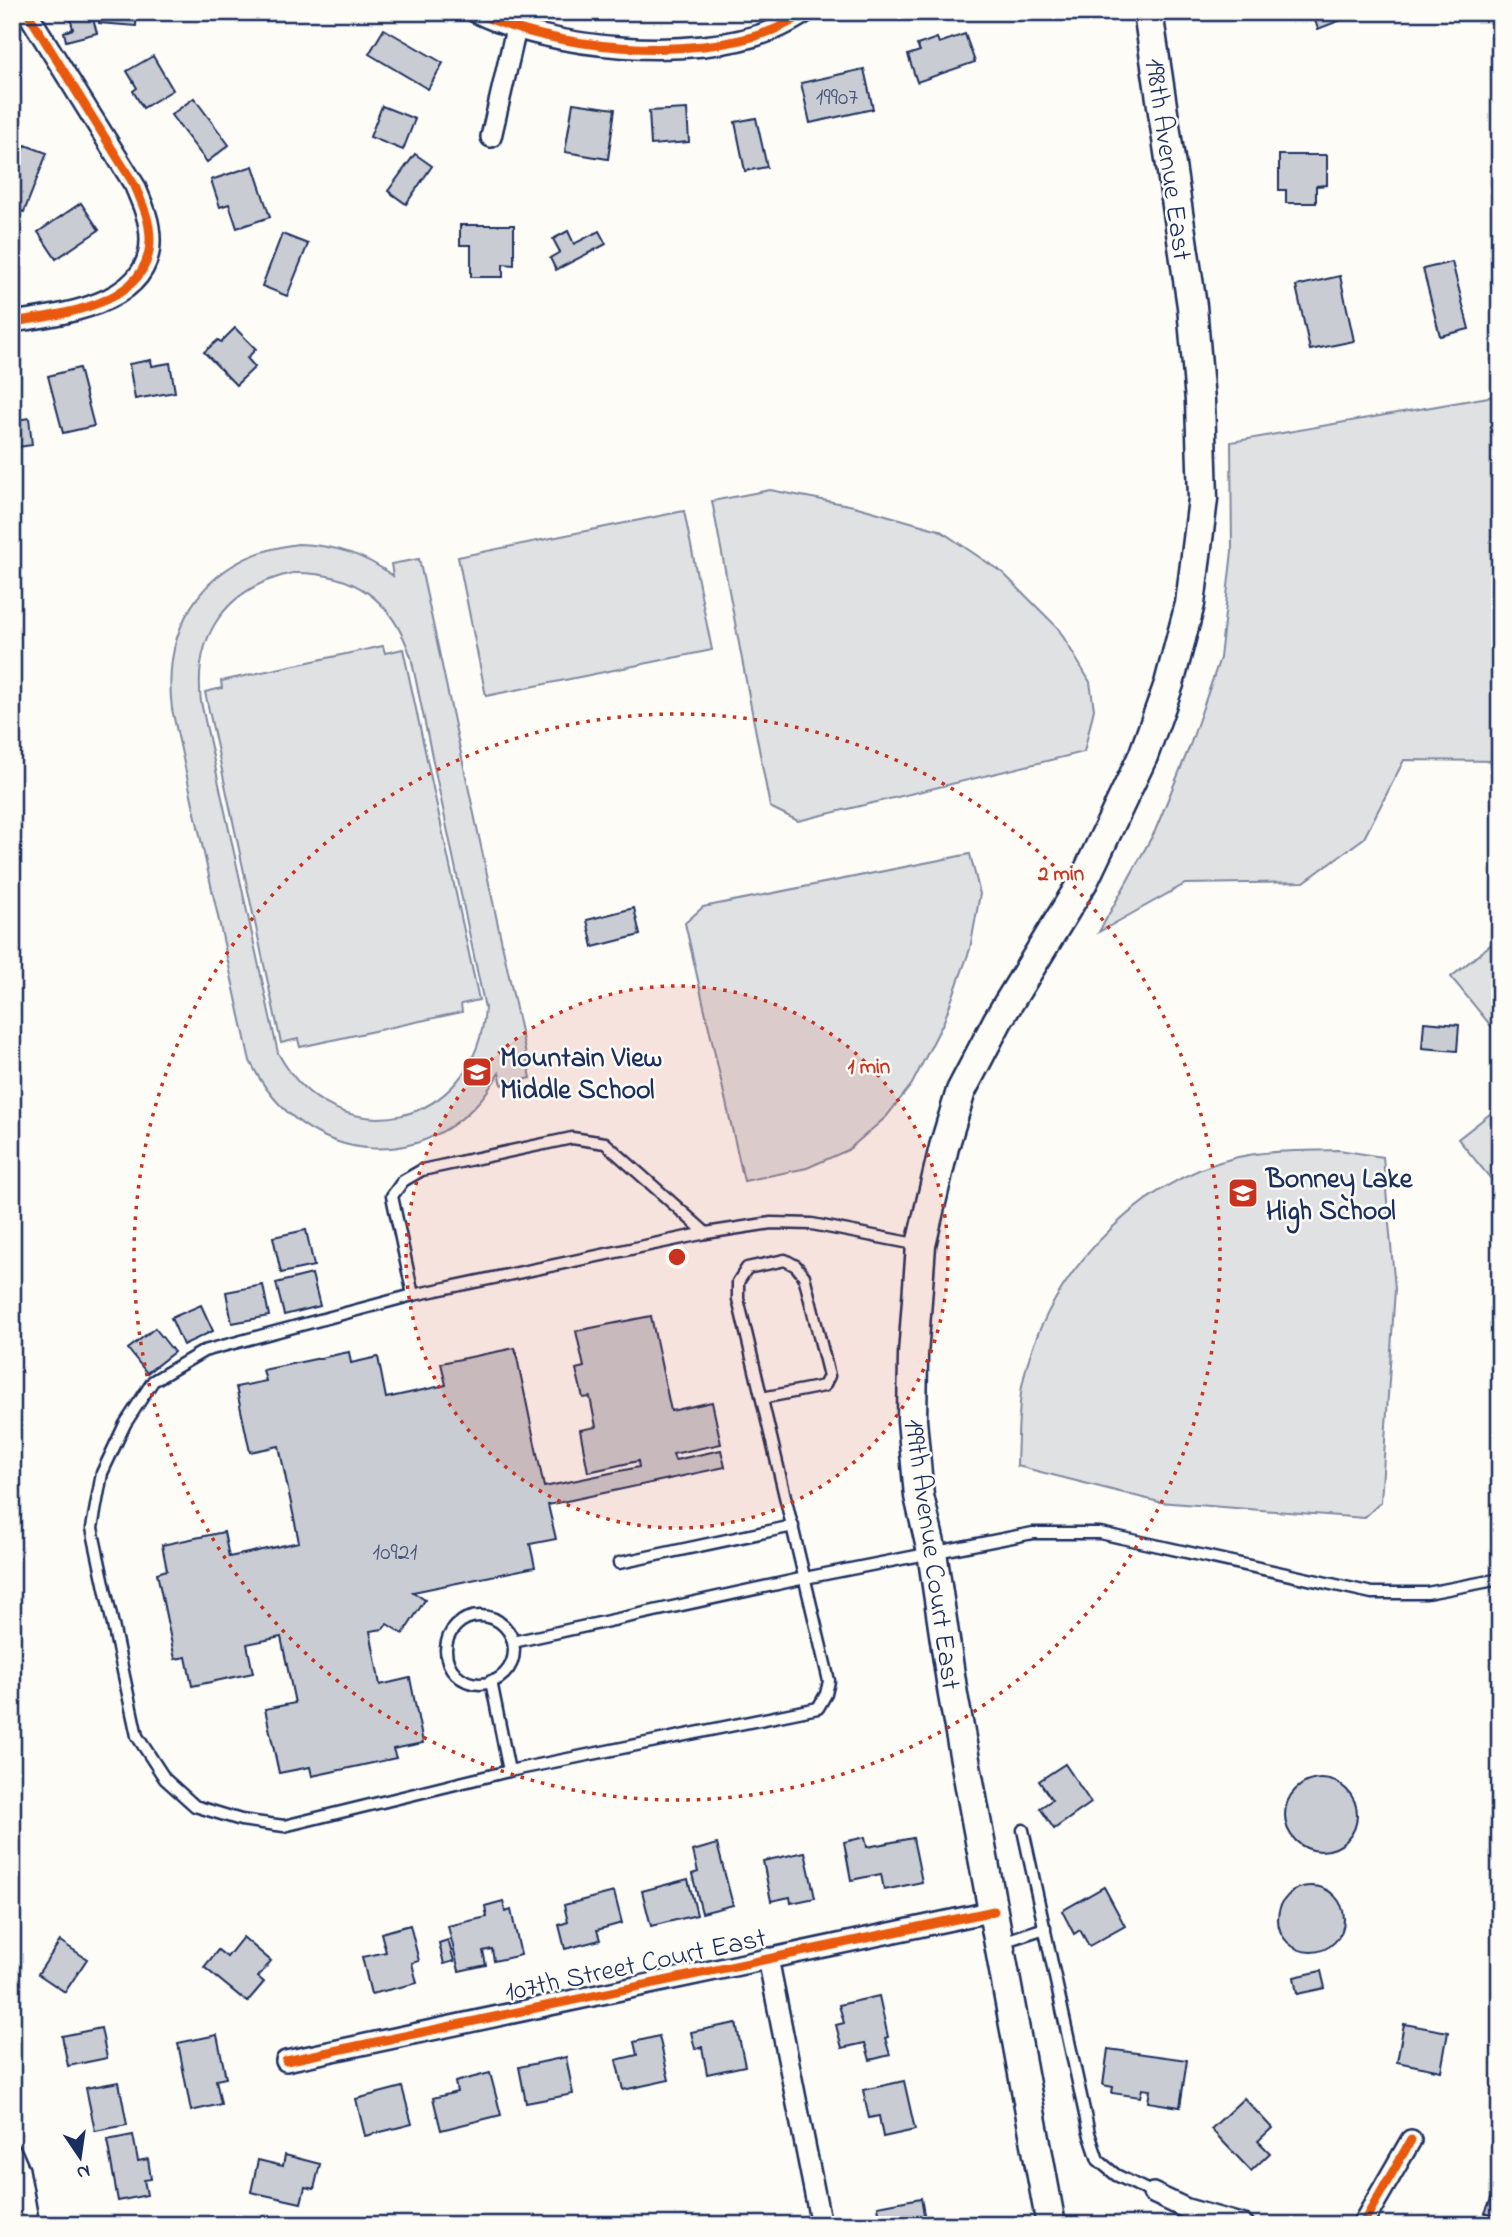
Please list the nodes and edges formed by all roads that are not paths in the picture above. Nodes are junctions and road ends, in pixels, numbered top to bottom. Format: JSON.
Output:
{"nodes":[{"id":1,"x":27,"y":12,"type":"edge"},
{"id":2,"x":475,"y":12,"type":"edge"},
{"id":3,"x":806,"y":12,"type":"edge"},
{"id":4,"x":1148,"y":12,"type":"edge"},
{"id":5,"x":516,"y":29,"type":"junction"},
{"id":6,"x":491,"y":137,"type":"dead end"},
{"id":7,"x":1192,"y":306,"type":"joint"},
{"id":8,"x":12,"y":322,"type":"edge"},
{"id":9,"x":706,"y":1233,"type":"junction"},
{"id":10,"x":921,"y":1245,"type":"junction"},
{"id":11,"x":413,"y":1296,"type":"junction"},
{"id":12,"x":1500,"y":1382,"type":"edge"},
{"id":13,"x":762,"y":1398,"type":"junction"},
{"id":14,"x":1500,"y":1445,"type":"edge"},
{"id":15,"x":793,"y":1526,"type":"junction"},
{"id":16,"x":932,"y":1552,"type":"junction"},
{"id":17,"x":619,"y":1563,"type":"dead end"},
{"id":18,"x":805,"y":1578,"type":"junction"},
{"id":19,"x":1500,"y":1579,"type":"edge"},
{"id":20,"x":513,"y":1642,"type":"junction"},
{"id":21,"x":491,"y":1681,"type":"junction"},
{"id":22,"x":509,"y":1771,"type":"junction"},
{"id":23,"x":1023,"y":1830,"type":"dead end"},
{"id":24,"x":994,"y":1911,"type":"junction"},
{"id":25,"x":1045,"y":1928,"type":"junction"},
{"id":26,"x":1000,"y":1942,"type":"junction"},
{"id":27,"x":768,"y":1958,"type":"junction"},
{"id":28,"x":286,"y":2061,"type":"dead end"},
{"id":29,"x":1411,"y":2140,"type":"dead end"},
{"id":30,"x":12,"y":2154,"type":"edge"},
{"id":31,"x":1153,"y":2193,"type":"joint"},
{"id":32,"x":29,"y":2225,"type":"edge"},
{"id":33,"x":821,"y":2225,"type":"edge"},
{"id":34,"x":1051,"y":2225,"type":"edge"},
{"id":35,"x":1244,"y":2225,"type":"edge"},
{"id":36,"x":1362,"y":2225,"type":"edge"}],
"edges":[{"from":1,"to":8,"type":"street"},
{"from":2,"to":5,"type":"street"},
{"from":3,"to":5,"type":"street"},
{"from":4,"to":7,"type":"main road","name":"198th Avenue East"},
{"from":5,"to":6,"type":"street"},
{"from":7,"to":10,"type":"main road","name":"199th Avenue Court East"},
{"from":9,"to":10,"type":"lane"},
{"from":9,"to":11,"type":"lane"},
{"from":9,"to":11,"type":"lane"},
{"from":10,"to":16,"type":"main road","name":"199th Avenue Court East"},
{"from":11,"to":22,"type":"lane"},
{"from":12,"to":14,"type":"lane"},
{"from":13,"to":13,"type":"lane"},
{"from":13,"to":15,"type":"lane"},
{"from":15,"to":17,"type":"lane"},
{"from":15,"to":18,"type":"lane"},
{"from":16,"to":18,"type":"lane"},
{"from":16,"to":19,"type":"lane"},
{"from":16,"to":24,"type":"main road","name":"199th Avenue Court East"},
{"from":18,"to":20,"type":"lane"},
{"from":18,"to":22,"type":"lane"},
{"from":20,"to":21,"type":"lane"},
{"from":20,"to":21,"type":"lane"},
{"from":21,"to":22,"type":"lane"},
{"from":23,"to":25,"type":"lane"},
{"from":24,"to":26,"type":"main road","name":"199th Avenue Court East"},
{"from":24,"to":27,"type":"street","name":"107th Street Court East"},
{"from":25,"to":26,"type":"lane"},
{"from":25,"to":31,"type":"lane"},
{"from":26,"to":34,"type":"main road","name":"199th Avenue Court East"},
{"from":27,"to":28,"type":"street","name":"107th Street Court East"},
{"from":27,"to":33,"type":"street"},
{"from":29,"to":36,"type":"street"},
{"from":30,"to":32,"type":"street"},
{"from":31,"to":35,"type":"street"}]}
